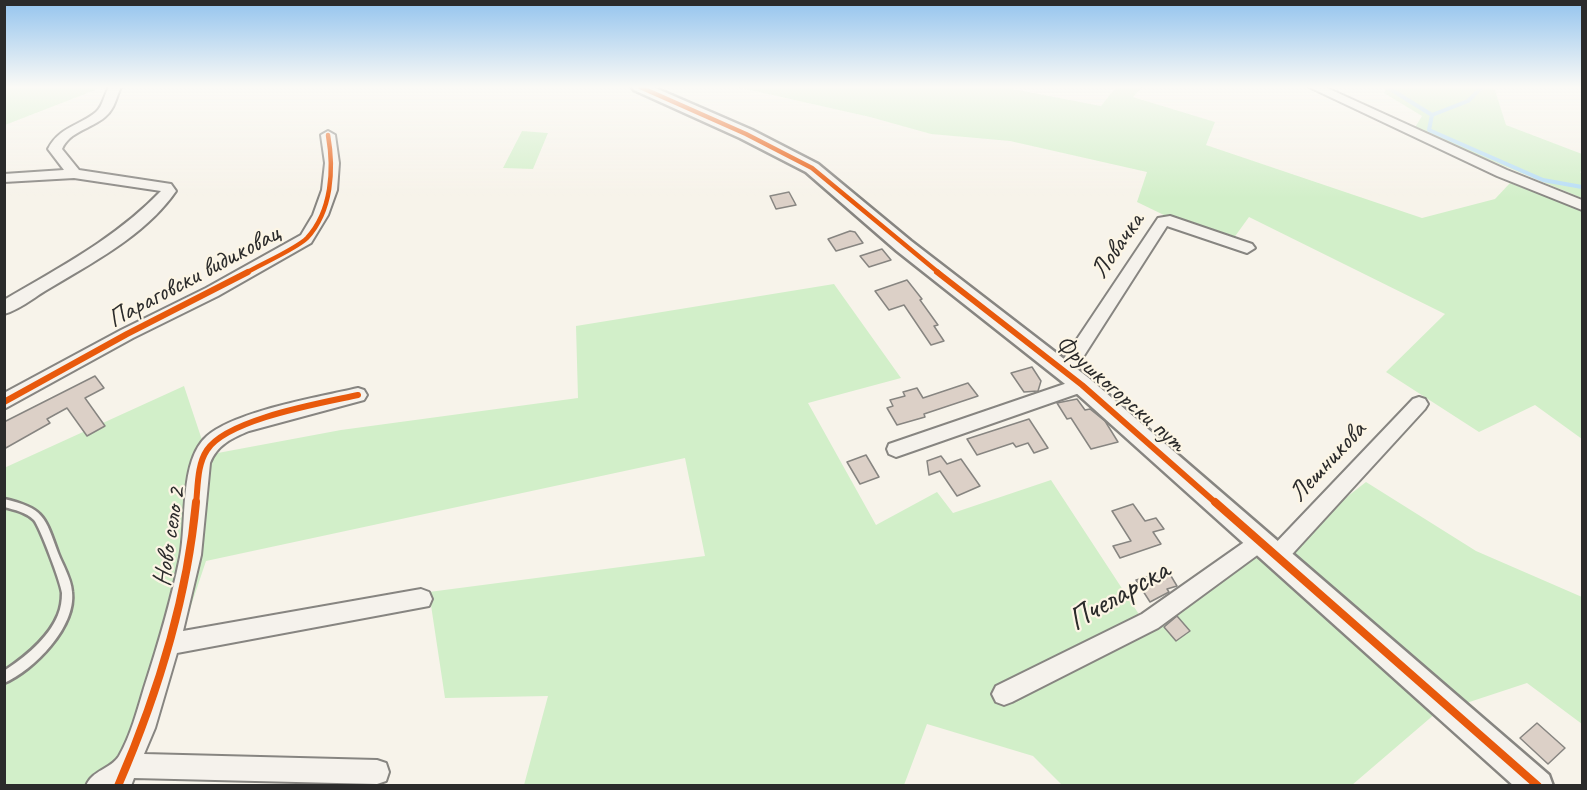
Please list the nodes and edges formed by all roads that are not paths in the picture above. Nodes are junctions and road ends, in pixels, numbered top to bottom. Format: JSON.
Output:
{"nodes":[{"id":1,"x":83,"y":124,"type":"edge"},
{"id":2,"x":723,"y":124,"type":"edge"},
{"id":3,"x":1395,"y":124,"type":"edge"},
{"id":4,"x":328,"y":135,"type":"dead end"},
{"id":5,"x":74,"y":174,"type":"junction"},
{"id":6,"x":4,"y":178,"type":"edge"},
{"id":7,"x":1582,"y":205,"type":"edge"},
{"id":8,"x":1247,"y":248,"type":"dead end"},
{"id":9,"x":4,"y":308,"type":"edge"},
{"id":10,"x":1073,"y":378,"type":"junction"},
{"id":11,"x":358,"y":395,"type":"dead end"},
{"id":12,"x":4,"y":402,"type":"edge"},
{"id":13,"x":1419,"y":404,"type":"dead end"},
{"id":14,"x":896,"y":449,"type":"dead end"},
{"id":15,"x":4,"y":503,"type":"edge"},
{"id":16,"x":1269,"y":549,"type":"junction"},
{"id":17,"x":421,"y":600,"type":"dead end"},
{"id":18,"x":169,"y":644,"type":"junction"},
{"id":19,"x":4,"y":678,"type":"edge"},
{"id":20,"x":1004,"y":694,"type":"dead end"},
{"id":21,"x":377,"y":772,"type":"dead end"},
{"id":22,"x":123,"y":776,"type":"edge"},
{"id":23,"x":98,"y":786,"type":"edge"},
{"id":24,"x":1538,"y":786,"type":"edge"}],
"edges":[{"from":1,"to":5,"type":"street"},
{"from":2,"to":10,"type":"street","name":"Фрушкогорски пут"},
{"from":3,"to":7,"type":"street"},
{"from":4,"to":12,"type":"street","name":"Параговски видиковац"},
{"from":5,"to":6,"type":"street"},
{"from":5,"to":9,"type":"street"},
{"from":8,"to":10,"type":"street","name":"Ловачка"},
{"from":10,"to":14,"type":"street"},
{"from":10,"to":16,"type":"street","name":"Фрушкогорски пут"},
{"from":11,"to":18,"type":"street","name":"Ново село 2"},
{"from":13,"to":16,"type":"street","name":"Лешникова"},
{"from":15,"to":19,"type":"lane"},
{"from":16,"to":20,"type":"street","name":"Пчеларска"},
{"from":16,"to":24,"type":"street","name":"Фрушкогорски пут"},
{"from":17,"to":18,"type":"street"},
{"from":18,"to":22,"type":"street","name":"Ново село 2"},
{"from":21,"to":22,"type":"street"},
{"from":22,"to":23,"type":"street"}]}
